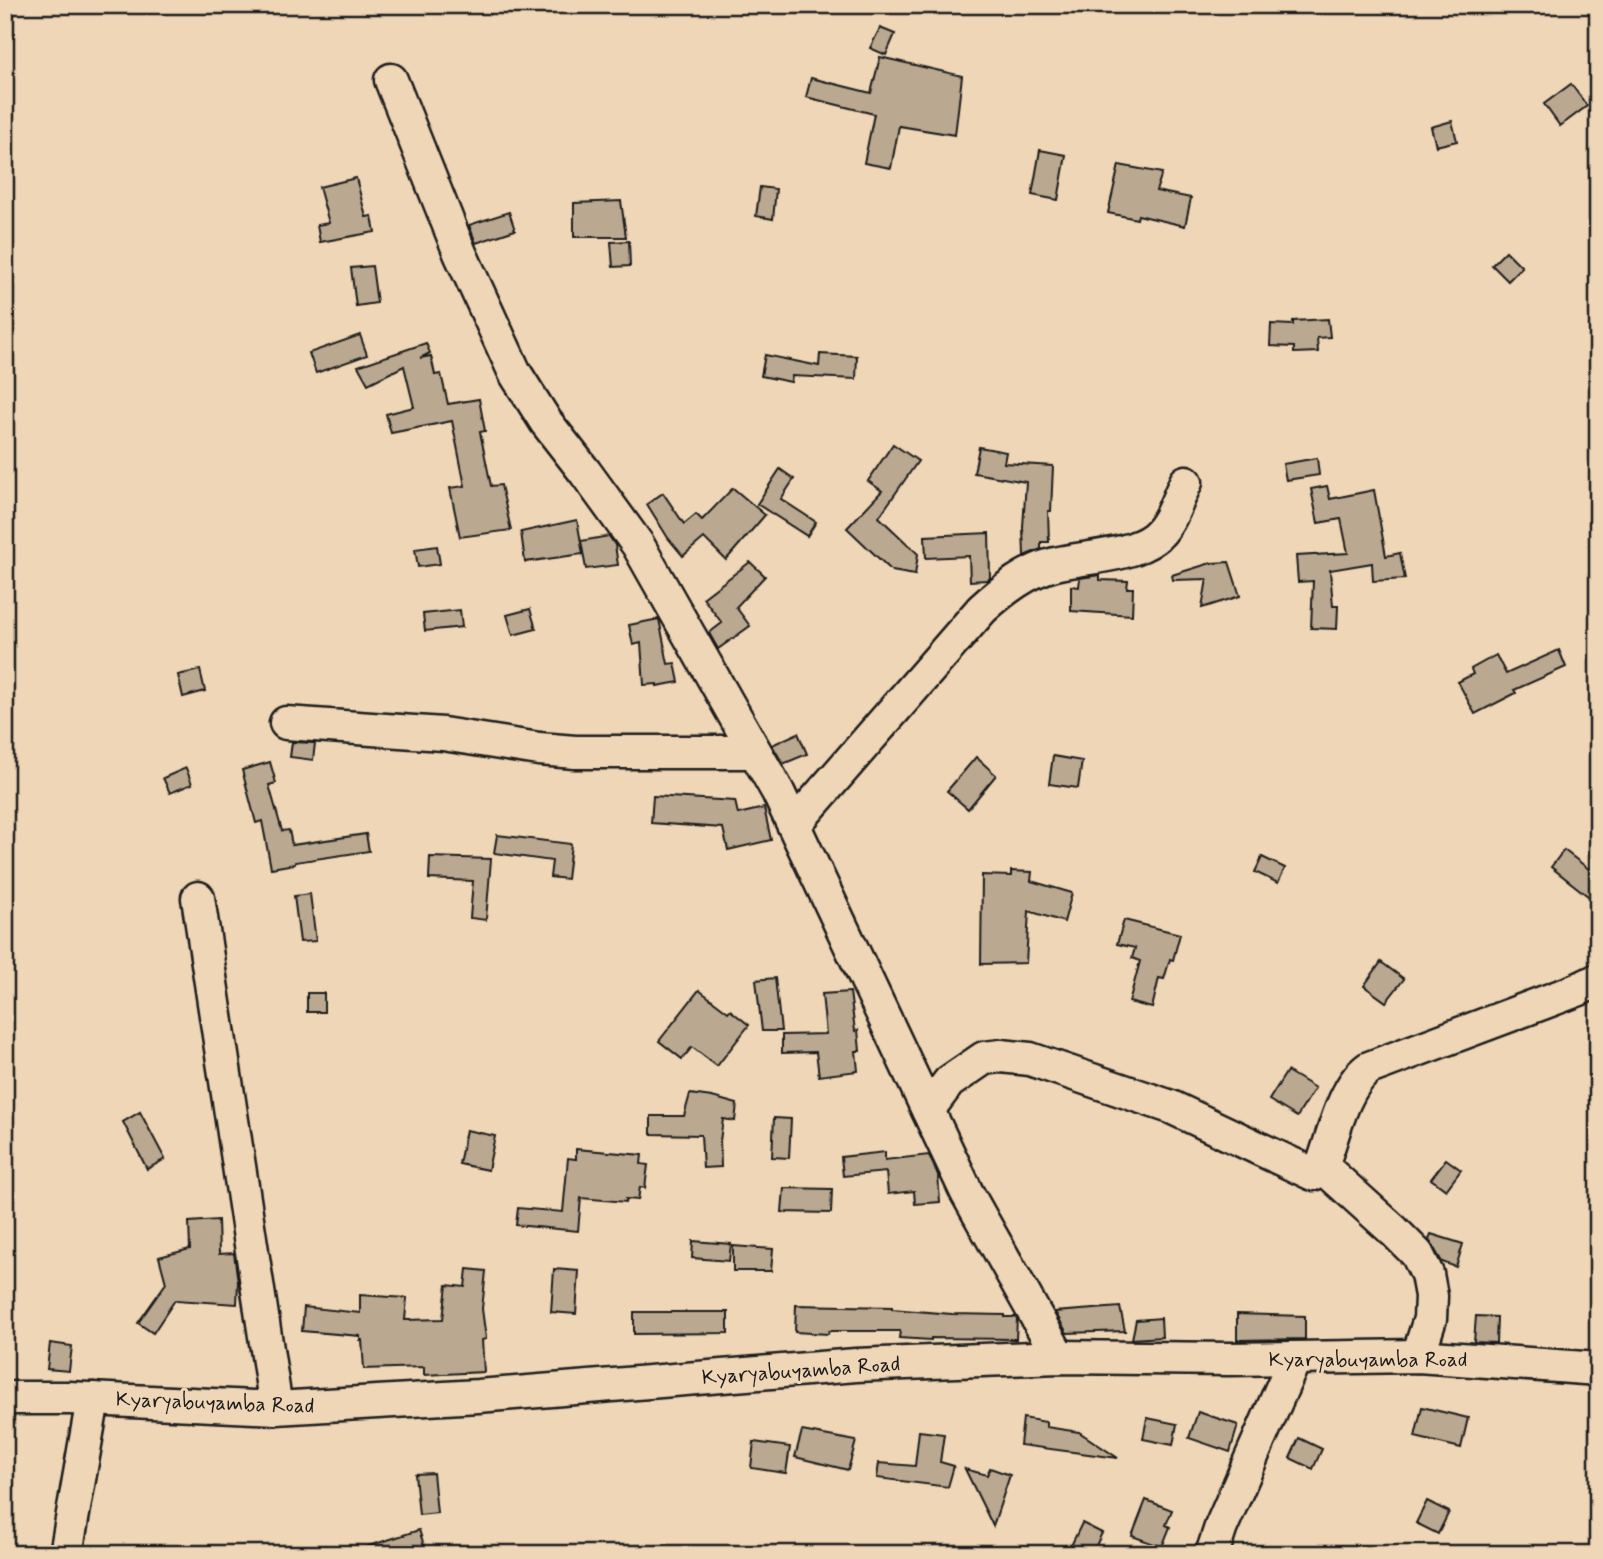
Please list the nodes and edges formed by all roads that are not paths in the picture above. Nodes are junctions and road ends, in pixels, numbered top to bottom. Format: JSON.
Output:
{"nodes":[{"id":1,"x":391,"y":80,"type":"dead end"},
{"id":2,"x":1186,"y":482,"type":"dead end"},
{"id":3,"x":286,"y":723,"type":"dead end"},
{"id":4,"x":754,"y":752,"type":"junction"},
{"id":5,"x":794,"y":825,"type":"junction"},
{"id":6,"x":198,"y":898,"type":"dead end"},
{"id":7,"x":1598,"y":980,"type":"edge"},
{"id":8,"x":928,"y":1110,"type":"junction"},
{"id":9,"x":1322,"y":1166,"type":"junction"},
{"id":10,"x":1418,"y":1356,"type":"junction"},
{"id":11,"x":1059,"y":1357,"type":"junction"},
{"id":12,"x":1295,"y":1358,"type":"junction"},
{"id":13,"x":1598,"y":1369,"type":"edge"},
{"id":14,"x":5,"y":1398,"type":"edge"},
{"id":15,"x":93,"y":1399,"type":"junction"},
{"id":16,"x":276,"y":1408,"type":"junction"},
{"id":17,"x":66,"y":1554,"type":"edge"},
{"id":18,"x":1212,"y":1554,"type":"edge"}],
"edges":[{"from":1,"to":4,"type":"street"},
{"from":2,"to":5,"type":"street"},
{"from":3,"to":4,"type":"street"},
{"from":4,"to":5,"type":"street"},
{"from":5,"to":8,"type":"street"},
{"from":6,"to":16,"type":"street"},
{"from":7,"to":9,"type":"street"},
{"from":8,"to":9,"type":"street"},
{"from":8,"to":11,"type":"street"},
{"from":9,"to":10,"type":"street"},
{"from":10,"to":12,"type":"street","name":"Kyaryabuyamba Road"},
{"from":10,"to":13,"type":"street","name":"Kyaryabuyamba Road"},
{"from":11,"to":12,"type":"street","name":"Kyaryabuyamba Road"},
{"from":11,"to":16,"type":"street","name":"Kyaryabuyamba Road"},
{"from":12,"to":18,"type":"street"},
{"from":14,"to":15,"type":"street","name":"Kyaryabuyamba Road"},
{"from":15,"to":16,"type":"street","name":"Kyaryabuyamba Road"},
{"from":15,"to":17,"type":"street"}]}
